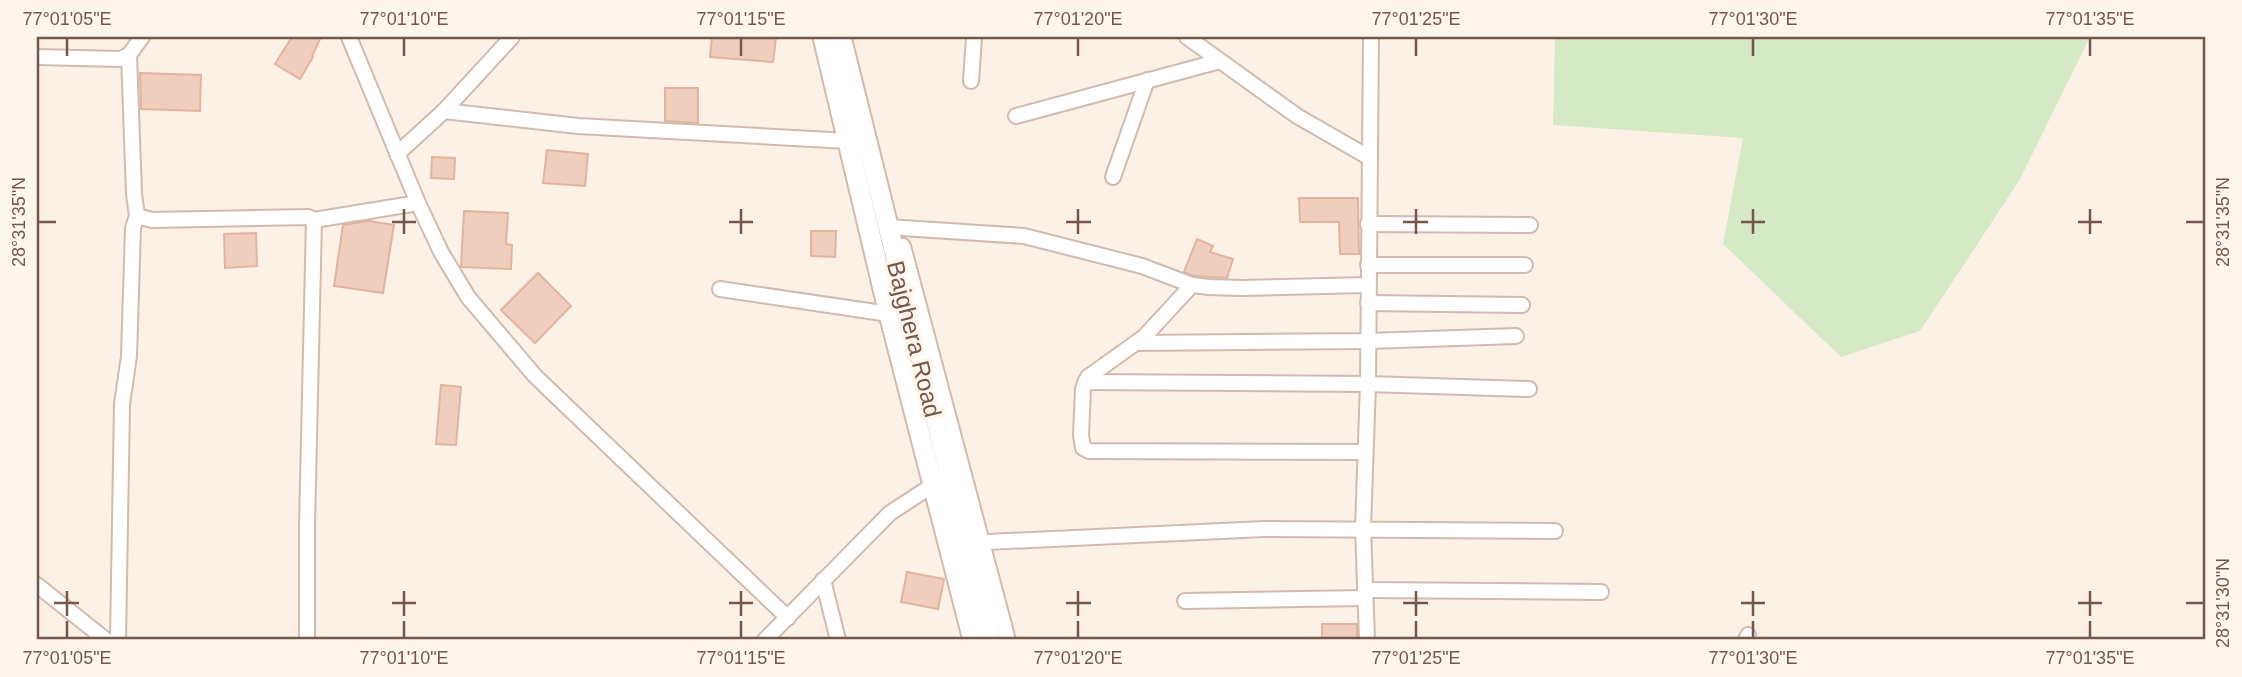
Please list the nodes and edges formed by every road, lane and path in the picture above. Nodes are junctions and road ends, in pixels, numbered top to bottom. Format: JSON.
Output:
{"nodes":[{"id":1,"x":142,"y":37,"type":"edge"},
{"id":2,"x":349,"y":37,"type":"edge"},
{"id":3,"x":512,"y":37,"type":"edge"},
{"id":4,"x":823,"y":37,"type":"edge"},
{"id":5,"x":841,"y":37,"type":"edge"},
{"id":6,"x":974,"y":37,"type":"edge"},
{"id":7,"x":1187,"y":37,"type":"edge"},
{"id":8,"x":1371,"y":37,"type":"edge"},
{"id":9,"x":129,"y":55,"type":"junction"},
{"id":10,"x":37,"y":57,"type":"edge"},
{"id":11,"x":1220,"y":61,"type":"junction"},
{"id":12,"x":1147,"y":80,"type":"junction"},
{"id":13,"x":971,"y":81,"type":"dead end"},
{"id":14,"x":444,"y":111,"type":"junction"},
{"id":15,"x":1016,"y":116,"type":"dead end"},
{"id":16,"x":848,"y":141,"type":"junction"},
{"id":17,"x":397,"y":154,"type":"junction"},
{"id":18,"x":1370,"y":158,"type":"junction"},
{"id":19,"x":1113,"y":177,"type":"dead end"},
{"id":20,"x":418,"y":203,"type":"junction"},
{"id":21,"x":137,"y":216,"type":"junction"},
{"id":22,"x":314,"y":220,"type":"junction"},
{"id":23,"x":1368,"y":224,"type":"junction"},
{"id":24,"x":1531,"y":225,"type":"dead end"},
{"id":25,"x":892,"y":227,"type":"junction"},
{"id":26,"x":1368,"y":265,"type":"junction"},
{"id":27,"x":1525,"y":265,"type":"dead end"},
{"id":28,"x":1192,"y":285,"type":"junction"},
{"id":29,"x":1368,"y":285,"type":"junction"},
{"id":30,"x":720,"y":289,"type":"dead end"},
{"id":31,"x":1368,"y":303,"type":"junction"},
{"id":32,"x":1522,"y":305,"type":"dead end"},
{"id":33,"x":889,"y":314,"type":"junction"},
{"id":34,"x":1516,"y":336,"type":"dead end"},
{"id":35,"x":1368,"y":341,"type":"junction"},
{"id":36,"x":1137,"y":343,"type":"junction"},
{"id":37,"x":1085,"y":382,"type":"junction"},
{"id":38,"x":1368,"y":384,"type":"junction"},
{"id":39,"x":1529,"y":389,"type":"dead end"},
{"id":40,"x":1364,"y":452,"type":"junction"},
{"id":41,"x":941,"y":480,"type":"junction"},
{"id":42,"x":1363,"y":528,"type":"junction"},
{"id":43,"x":1555,"y":531,"type":"dead end"},
{"id":44,"x":974,"y":543,"type":"junction"},
{"id":45,"x":823,"y":580,"type":"junction"},
{"id":46,"x":37,"y":585,"type":"edge"},
{"id":47,"x":1601,"y":592,"type":"dead end"},
{"id":48,"x":1365,"y":594,"type":"junction"},
{"id":49,"x":1185,"y":601,"type":"dead end"},
{"id":50,"x":788,"y":618,"type":"junction"},
{"id":51,"x":106,"y":640,"type":"edge"},
{"id":52,"x":118,"y":640,"type":"edge"},
{"id":53,"x":307,"y":640,"type":"edge"},
{"id":54,"x":765,"y":640,"type":"edge"},
{"id":55,"x":838,"y":640,"type":"edge"},
{"id":56,"x":973,"y":640,"type":"edge"},
{"id":57,"x":990,"y":640,"type":"edge"},
{"id":58,"x":1008,"y":640,"type":"edge"},
{"id":59,"x":1367,"y":640,"type":"edge"}],
"edges":[{"from":1,"to":9,"type":"street"},
{"from":2,"to":17,"type":"street"},
{"from":3,"to":14,"type":"street"},
{"from":4,"to":16,"type":"main road","name":"Bajghera Road"},
{"from":5,"to":25,"type":"main road","name":"Bajghera Road"},
{"from":6,"to":13,"type":"street"},
{"from":7,"to":11,"type":"street"},
{"from":8,"to":18,"type":"street"},
{"from":9,"to":10,"type":"street"},
{"from":9,"to":21,"type":"street"},
{"from":11,"to":12,"type":"street"},
{"from":11,"to":18,"type":"street"},
{"from":12,"to":15,"type":"street"},
{"from":12,"to":19,"type":"street"},
{"from":14,"to":16,"type":"street"},
{"from":14,"to":17,"type":"street"},
{"from":16,"to":33,"type":"main road","name":"Bajghera Road"},
{"from":17,"to":20,"type":"street"},
{"from":18,"to":23,"type":"street"},
{"from":20,"to":22,"type":"street"},
{"from":20,"to":50,"type":"street"},
{"from":21,"to":22,"type":"street"},
{"from":21,"to":52,"type":"street"},
{"from":22,"to":53,"type":"street"},
{"from":23,"to":24,"type":"street"},
{"from":23,"to":26,"type":"street"},
{"from":25,"to":28,"type":"street"},
{"from":25,"to":41,"type":"main road","name":"Bajghera Road"},
{"from":25,"to":44,"type":"street"},
{"from":26,"to":27,"type":"street"},
{"from":26,"to":29,"type":"street"},
{"from":28,"to":29,"type":"street"},
{"from":28,"to":36,"type":"street"},
{"from":29,"to":31,"type":"street"},
{"from":30,"to":33,"type":"street"},
{"from":31,"to":32,"type":"street"},
{"from":31,"to":35,"type":"street"},
{"from":33,"to":41,"type":"main road","name":"Bajghera Road"},
{"from":34,"to":35,"type":"street"},
{"from":35,"to":36,"type":"street"},
{"from":35,"to":38,"type":"street"},
{"from":36,"to":37,"type":"street"},
{"from":37,"to":38,"type":"street"},
{"from":37,"to":40,"type":"street"},
{"from":38,"to":39,"type":"street"},
{"from":38,"to":40,"type":"street"},
{"from":40,"to":42,"type":"street"},
{"from":41,"to":44,"type":"main road","name":"Bajghera Road"},
{"from":41,"to":45,"type":"street"},
{"from":41,"to":56,"type":"main road","name":"Bajghera Road"},
{"from":42,"to":43,"type":"street"},
{"from":42,"to":44,"type":"street"},
{"from":42,"to":48,"type":"street"},
{"from":44,"to":57,"type":"main road","name":"Bajghera Road"},
{"from":44,"to":58,"type":"street"},
{"from":45,"to":50,"type":"street"},
{"from":45,"to":55,"type":"street"},
{"from":46,"to":51,"type":"street"},
{"from":47,"to":48,"type":"street"},
{"from":48,"to":49,"type":"street"},
{"from":48,"to":59,"type":"street"},
{"from":50,"to":54,"type":"street"}]}
